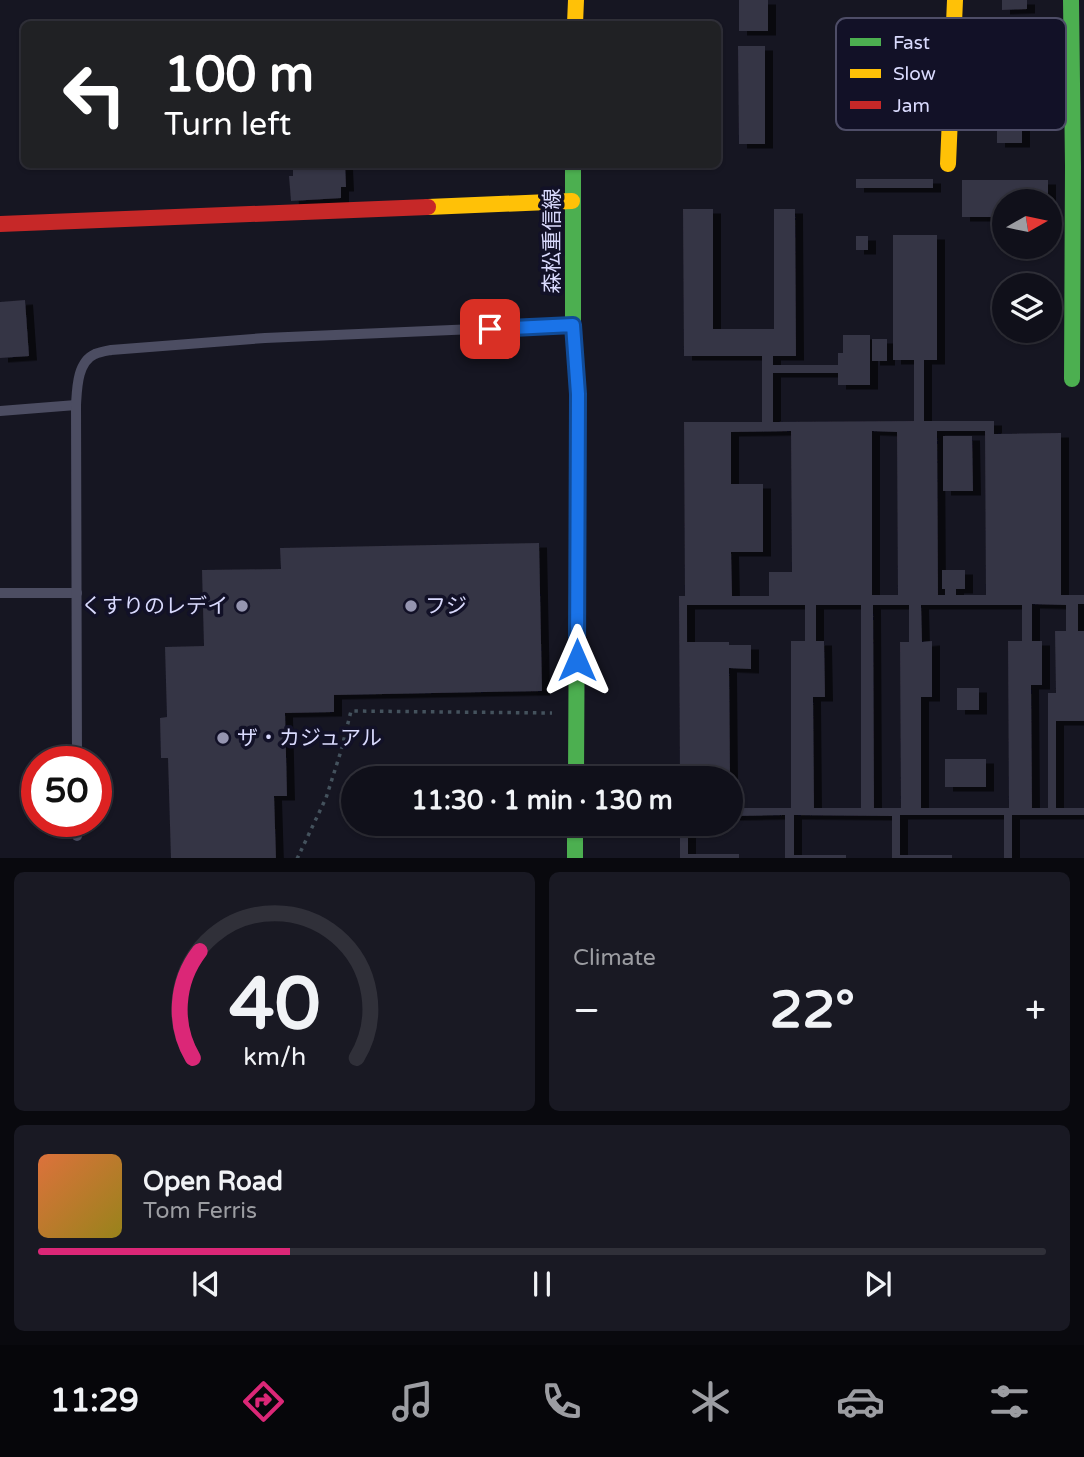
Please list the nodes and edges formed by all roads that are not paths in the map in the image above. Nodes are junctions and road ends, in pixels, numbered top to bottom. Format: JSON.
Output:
{"nodes":[{"id":1,"x":576,"y":0,"type":"edge"},
{"id":2,"x":955,"y":0,"type":"edge"},
{"id":3,"x":1071,"y":0,"type":"edge"},
{"id":4,"x":954,"y":18,"type":"edge"},
{"id":5,"x":575,"y":21,"type":"edge"},
{"id":6,"x":949,"y":130,"type":"edge"},
{"id":7,"x":948,"y":164,"type":"dead end"},
{"id":8,"x":573,"y":168,"type":"edge"},
{"id":9,"x":572,"y":201,"type":"junction"},
{"id":10,"x":0,"y":224,"type":"edge"},
{"id":11,"x":573,"y":325,"type":"junction"},
{"id":12,"x":1072,"y":379,"type":"dead end"},
{"id":13,"x":76,"y":405,"type":"junction"},
{"id":14,"x":0,"y":411,"type":"edge"},
{"id":15,"x":0,"y":593,"type":"edge"},
{"id":16,"x":77,"y":593,"type":"junction"},
{"id":17,"x":77,"y":746,"type":"edge"},
{"id":18,"x":576,"y":766,"type":"edge"},
{"id":19,"x":575,"y":836,"type":"edge"},
{"id":20,"x":575,"y":858,"type":"edge"}],
"edges":[{"from":1,"to":5,"type":"street"},
{"from":2,"to":4,"type":"street"},
{"from":3,"to":12,"type":"street"},
{"from":6,"to":7,"type":"street"},
{"from":8,"to":9,"type":"street","name":"森松重信線"},
{"from":9,"to":10,"type":"street"},
{"from":9,"to":11,"type":"street","name":"森松重信線"},
{"from":11,"to":13,"type":"lane"},
{"from":11,"to":18,"type":"street","name":"森松重信線"},
{"from":13,"to":14,"type":"lane"},
{"from":13,"to":16,"type":"lane"},
{"from":15,"to":16,"type":"lane"},
{"from":16,"to":17,"type":"lane"},
{"from":19,"to":20,"type":"street"}]}
